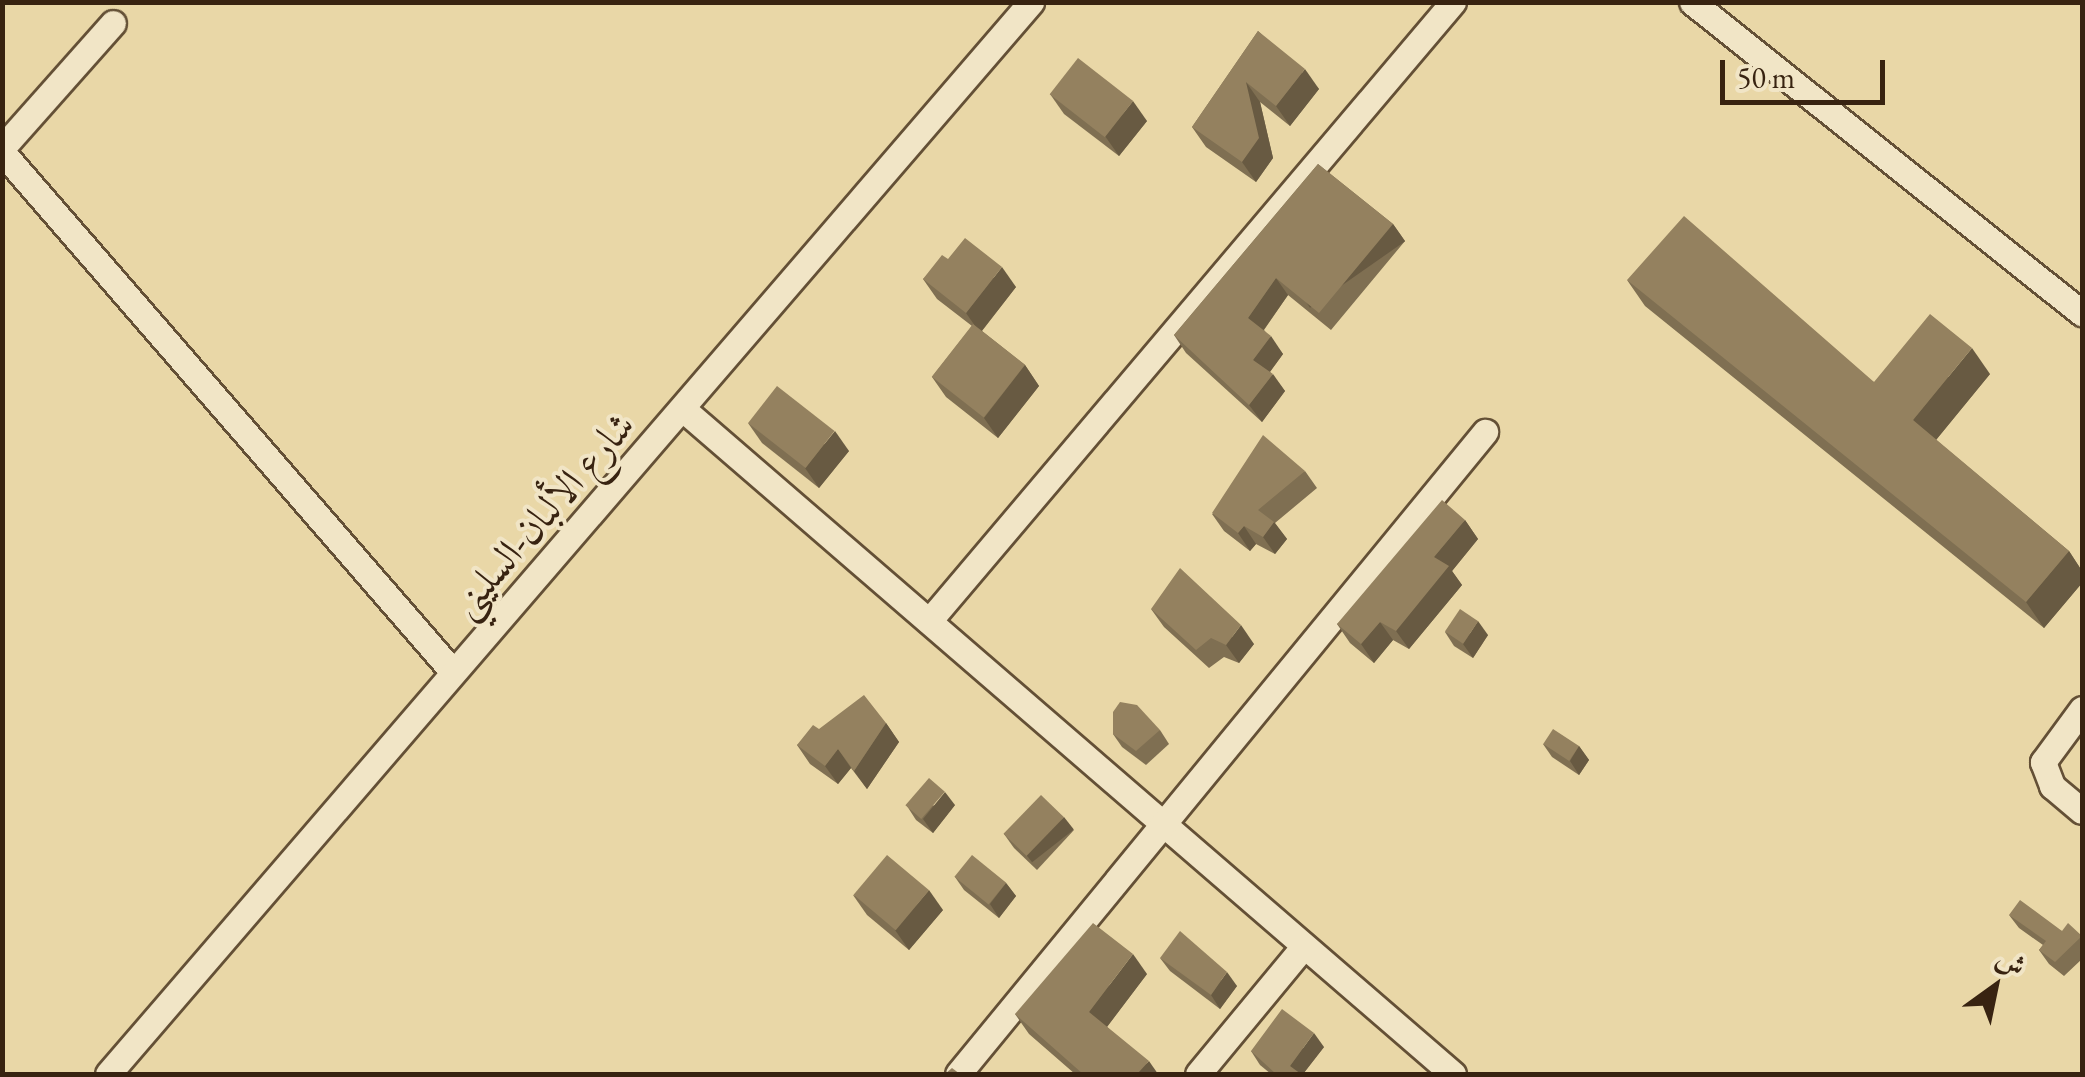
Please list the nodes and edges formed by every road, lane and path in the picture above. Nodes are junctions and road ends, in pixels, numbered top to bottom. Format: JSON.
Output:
{"nodes":[{"id":1,"x":1030,"y":2,"type":"edge"},
{"id":2,"x":1454,"y":2,"type":"edge"},
{"id":3,"x":1692,"y":2,"type":"edge"},
{"id":4,"x":113,"y":23,"type":"dead end"},
{"id":5,"x":2,"y":150,"type":"edge"},
{"id":6,"x":2082,"y":314,"type":"edge"},
{"id":7,"x":684,"y":410,"type":"junction"},
{"id":8,"x":1484,"y":432,"type":"dead end"},
{"id":9,"x":930,"y":620,"type":"junction"},
{"id":10,"x":453,"y":672,"type":"junction"},
{"id":11,"x":2082,"y":709,"type":"edge"},
{"id":12,"x":2082,"y":812,"type":"edge"},
{"id":13,"x":1163,"y":824,"type":"junction"},
{"id":14,"x":1304,"y":946,"type":"junction"},
{"id":15,"x":108,"y":1074,"type":"edge"},
{"id":16,"x":958,"y":1074,"type":"edge"},
{"id":17,"x":1198,"y":1074,"type":"edge"},
{"id":18,"x":1453,"y":1074,"type":"edge"}],
"edges":[{"from":1,"to":7,"type":"street","name":"شارع الألبان-السليني"},
{"from":2,"to":9,"type":"street"},
{"from":3,"to":6,"type":"street"},
{"from":4,"to":5,"type":"street"},
{"from":5,"to":10,"type":"street"},
{"from":7,"to":9,"type":"street"},
{"from":7,"to":10,"type":"street","name":"شارع الألبان-السليني"},
{"from":8,"to":13,"type":"street"},
{"from":9,"to":13,"type":"street"},
{"from":10,"to":15,"type":"street","name":"شارع الألبان-السليني"},
{"from":11,"to":12,"type":"street"},
{"from":13,"to":14,"type":"street"},
{"from":13,"to":16,"type":"street"},
{"from":14,"to":17,"type":"street"},
{"from":14,"to":18,"type":"street"}]}
